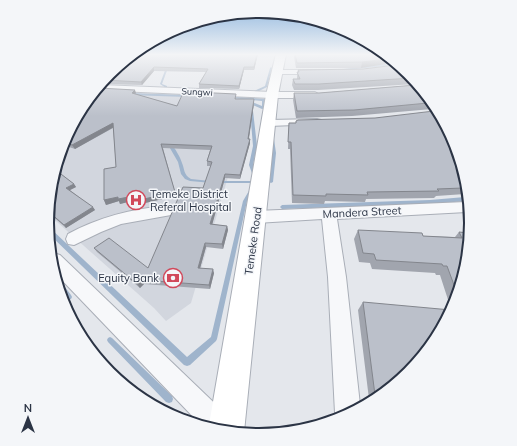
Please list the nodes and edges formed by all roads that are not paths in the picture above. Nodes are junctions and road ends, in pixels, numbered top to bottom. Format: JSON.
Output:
{"nodes":[{"id":1,"x":277,"y":75,"type":"edge"},
{"id":2,"x":104,"y":88,"type":"edge"},
{"id":3,"x":272,"y":95,"type":"junction"},
{"id":4,"x":326,"y":95,"type":"edge"},
{"id":5,"x":325,"y":122,"type":"edge"},
{"id":6,"x":269,"y":123,"type":"junction"},
{"id":7,"x":463,"y":207,"type":"edge"},
{"id":8,"x":166,"y":211,"type":"dead end"},
{"id":9,"x":329,"y":214,"type":"junction"},
{"id":10,"x":256,"y":217,"type":"junction"},
{"id":11,"x":74,"y":239,"type":"dead end"},
{"id":12,"x":57,"y":263,"type":"edge"},
{"id":13,"x":348,"y":408,"type":"edge"},
{"id":14,"x":218,"y":424,"type":"edge"},
{"id":15,"x":228,"y":425,"type":"edge"}],
"edges":[{"from":1,"to":3,"type":"street","name":"Temeke Road"},
{"from":2,"to":3,"type":"street","name":"Sungwi"},
{"from":3,"to":4,"type":"street","name":"Sungwi"},
{"from":3,"to":6,"type":"street","name":"Temeke Road"},
{"from":5,"to":6,"type":"street"},
{"from":6,"to":10,"type":"street","name":"Temeke Road"},
{"from":7,"to":9,"type":"street","name":"Mandera Street"},
{"from":8,"to":11,"type":"street"},
{"from":9,"to":10,"type":"street","name":"Mandera Street"},
{"from":9,"to":13,"type":"street"},
{"from":10,"to":15,"type":"street","name":"Temeke Road"},
{"from":12,"to":14,"type":"street"}]}
